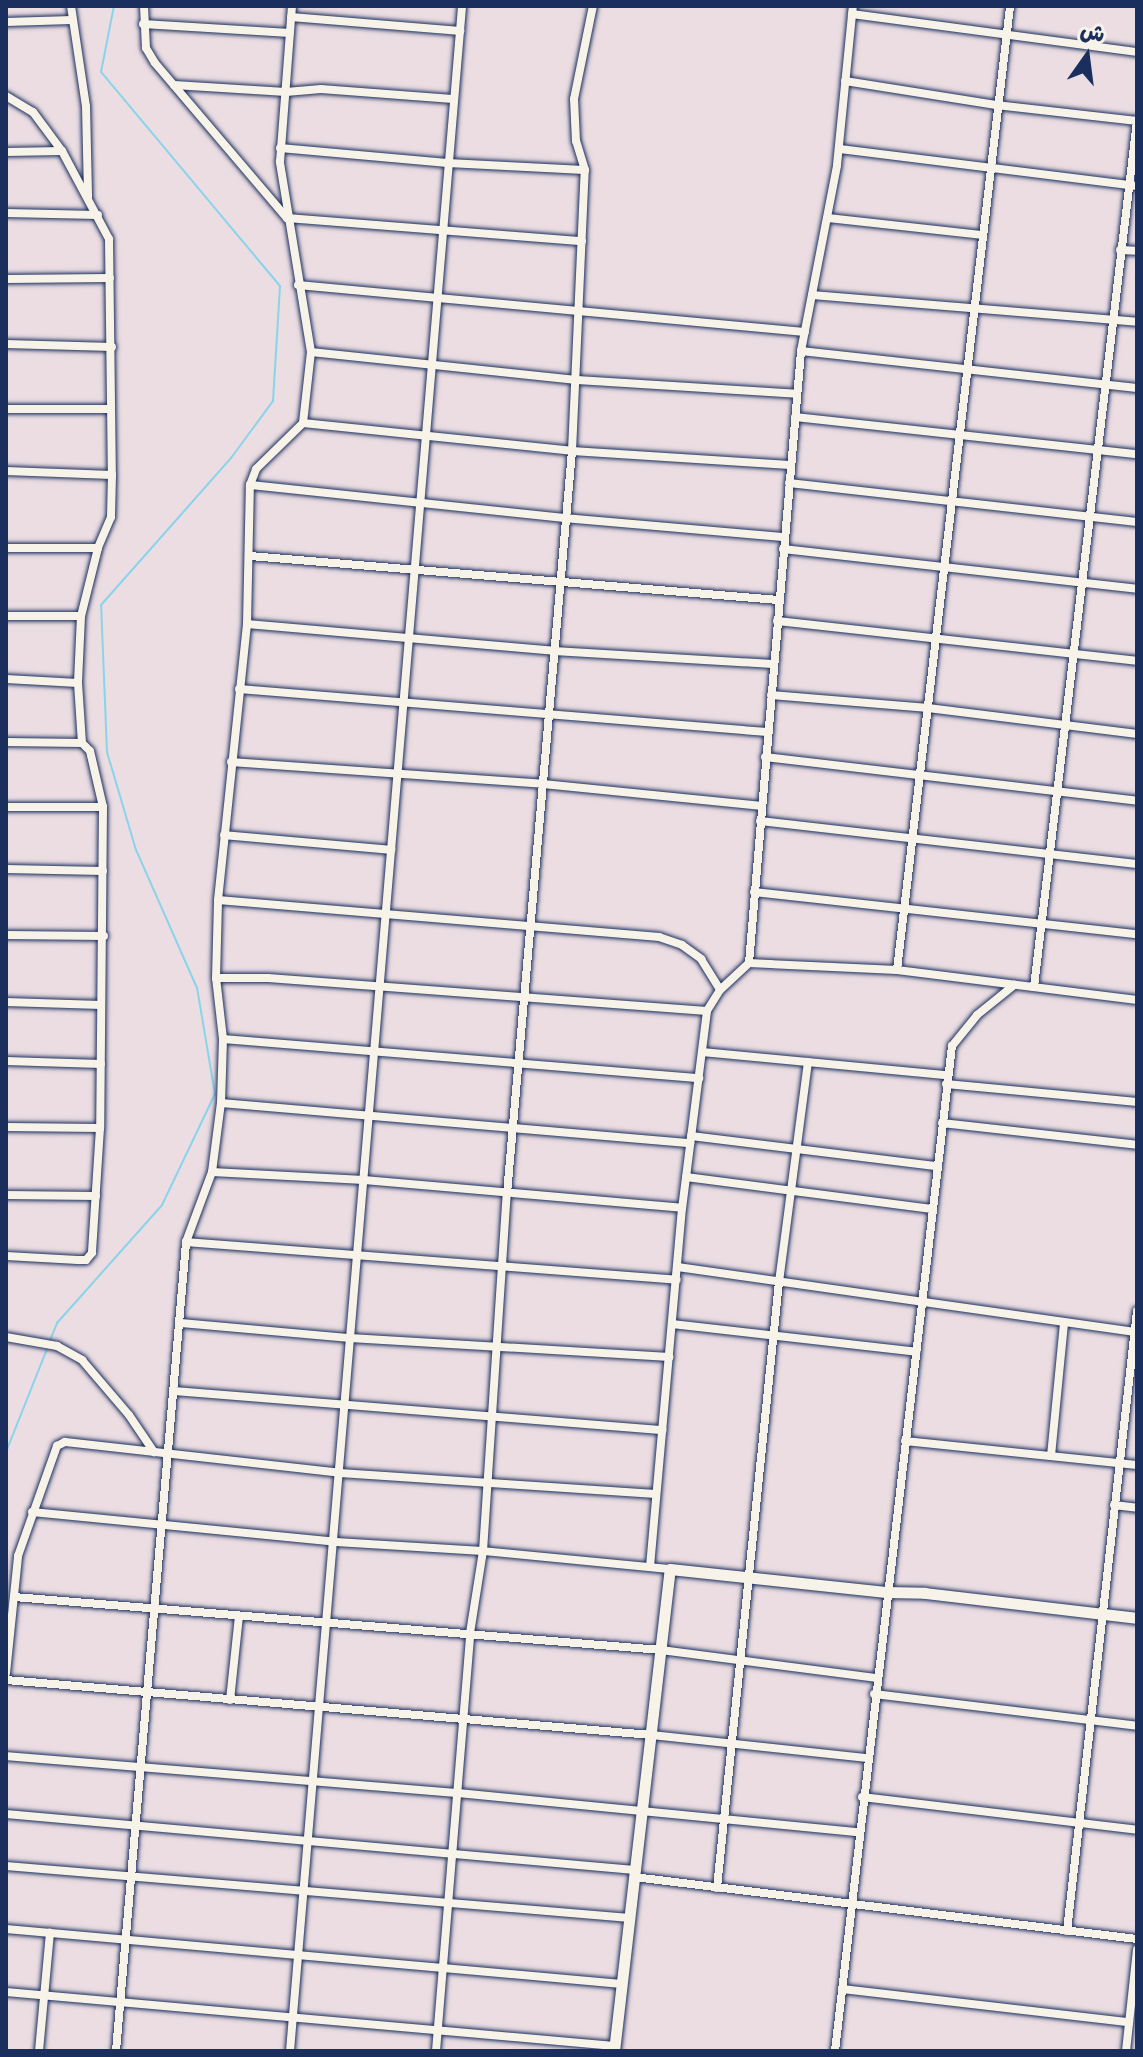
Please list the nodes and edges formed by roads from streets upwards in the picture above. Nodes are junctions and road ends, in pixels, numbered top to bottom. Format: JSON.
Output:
{"nodes":[{"id":1,"x":71,"y":6,"type":"edge"},
{"id":2,"x":144,"y":6,"type":"edge"},
{"id":3,"x":292,"y":6,"type":"edge"},
{"id":4,"x":462,"y":6,"type":"edge"},
{"id":5,"x":593,"y":6,"type":"edge"},
{"id":6,"x":1010,"y":6,"type":"edge"},
{"id":7,"x":853,"y":10,"type":"edge"},
{"id":8,"x":291,"y":17,"type":"junction"},
{"id":9,"x":72,"y":20,"type":"junction"},
{"id":10,"x":6,"y":22,"type":"edge"},
{"id":11,"x":143,"y":24,"type":"junction"},
{"id":12,"x":460,"y":31,"type":"junction"},
{"id":13,"x":290,"y":33,"type":"junction"},
{"id":14,"x":1006,"y":35,"type":"junction"},
{"id":15,"x":1137,"y":52,"type":"edge"},
{"id":16,"x":845,"y":81,"type":"junction"},
{"id":17,"x":174,"y":85,"type":"junction"},
{"id":18,"x":286,"y":92,"type":"junction"},
{"id":19,"x":6,"y":96,"type":"edge"},
{"id":20,"x":453,"y":99,"type":"junction"},
{"id":21,"x":996,"y":105,"type":"junction"},
{"id":22,"x":1137,"y":121,"type":"edge"},
{"id":23,"x":280,"y":148,"type":"junction"},
{"id":24,"x":840,"y":149,"type":"junction"},
{"id":25,"x":62,"y":151,"type":"junction"},
{"id":26,"x":6,"y":152,"type":"edge"},
{"id":27,"x":447,"y":163,"type":"junction"},
{"id":28,"x":989,"y":166,"type":"junction"},
{"id":29,"x":585,"y":170,"type":"junction"},
{"id":30,"x":1132,"y":186,"type":"edge"},
{"id":31,"x":88,"y":197,"type":"junction"},
{"id":32,"x":6,"y":213,"type":"edge"},
{"id":33,"x":98,"y":215,"type":"junction"},
{"id":34,"x":287,"y":218,"type":"junction"},
{"id":35,"x":828,"y":218,"type":"junction"},
{"id":36,"x":442,"y":231,"type":"junction"},
{"id":37,"x":981,"y":235,"type":"junction"},
{"id":38,"x":582,"y":241,"type":"junction"},
{"id":39,"x":1120,"y":250,"type":"junction"},
{"id":40,"x":1137,"y":251,"type":"edge"},
{"id":41,"x":110,"y":278,"type":"junction"},
{"id":42,"x":6,"y":279,"type":"edge"},
{"id":43,"x":298,"y":285,"type":"junction"},
{"id":44,"x":812,"y":295,"type":"junction"},
{"id":45,"x":438,"y":299,"type":"junction"},
{"id":46,"x":974,"y":309,"type":"junction"},
{"id":47,"x":580,"y":313,"type":"junction"},
{"id":48,"x":1112,"y":319,"type":"junction"},
{"id":49,"x":1137,"y":322,"type":"edge"},
{"id":50,"x":805,"y":332,"type":"junction"},
{"id":51,"x":6,"y":344,"type":"edge"},
{"id":52,"x":112,"y":347,"type":"junction"},
{"id":53,"x":801,"y":351,"type":"junction"},
{"id":54,"x":311,"y":352,"type":"junction"},
{"id":55,"x":433,"y":367,"type":"junction"},
{"id":56,"x":967,"y":368,"type":"junction"},
{"id":57,"x":577,"y":380,"type":"junction"},
{"id":58,"x":1105,"y":385,"type":"junction"},
{"id":59,"x":1137,"y":388,"type":"edge"},
{"id":60,"x":797,"y":394,"type":"junction"},
{"id":61,"x":6,"y":409,"type":"edge"},
{"id":62,"x":111,"y":409,"type":"junction"},
{"id":63,"x":795,"y":417,"type":"junction"},
{"id":64,"x":303,"y":423,"type":"junction"},
{"id":65,"x":959,"y":434,"type":"junction"},
{"id":66,"x":425,"y":435,"type":"junction"},
{"id":67,"x":1096,"y":450,"type":"junction"},
{"id":68,"x":572,"y":451,"type":"junction"},
{"id":69,"x":1137,"y":454,"type":"edge"},
{"id":70,"x":790,"y":465,"type":"junction"},
{"id":71,"x":6,"y":471,"type":"edge"},
{"id":72,"x":112,"y":475,"type":"junction"},
{"id":73,"x":789,"y":483,"type":"junction"},
{"id":74,"x":250,"y":485,"type":"junction"},
{"id":75,"x":952,"y":500,"type":"junction"},
{"id":76,"x":420,"y":502,"type":"junction"},
{"id":77,"x":1088,"y":516,"type":"junction"},
{"id":78,"x":565,"y":518,"type":"junction"},
{"id":79,"x":1137,"y":522,"type":"edge"},
{"id":80,"x":784,"y":537,"type":"junction"},
{"id":81,"x":6,"y":548,"type":"edge"},
{"id":82,"x":98,"y":548,"type":"junction"},
{"id":83,"x":783,"y":549,"type":"junction"},
{"id":84,"x":250,"y":556,"type":"junction"},
{"id":85,"x":944,"y":566,"type":"junction"},
{"id":86,"x":412,"y":572,"type":"junction"},
{"id":87,"x":1081,"y":581,"type":"junction"},
{"id":88,"x":560,"y":582,"type":"junction"},
{"id":89,"x":1137,"y":589,"type":"edge"},
{"id":90,"x":778,"y":600,"type":"junction"},
{"id":91,"x":6,"y":616,"type":"edge"},
{"id":92,"x":81,"y":616,"type":"junction"},
{"id":93,"x":777,"y":621,"type":"junction"},
{"id":94,"x":247,"y":624,"type":"junction"},
{"id":95,"x":936,"y":636,"type":"junction"},
{"id":96,"x":408,"y":638,"type":"junction"},
{"id":97,"x":554,"y":651,"type":"junction"},
{"id":98,"x":1072,"y":652,"type":"junction"},
{"id":99,"x":1137,"y":661,"type":"edge"},
{"id":100,"x":773,"y":664,"type":"junction"},
{"id":101,"x":6,"y":679,"type":"edge"},
{"id":102,"x":78,"y":683,"type":"junction"},
{"id":103,"x":239,"y":689,"type":"junction"},
{"id":104,"x":771,"y":695,"type":"junction"},
{"id":105,"x":404,"y":702,"type":"junction"},
{"id":106,"x":928,"y":708,"type":"junction"},
{"id":107,"x":549,"y":713,"type":"junction"},
{"id":108,"x":1064,"y":724,"type":"junction"},
{"id":109,"x":767,"y":732,"type":"junction"},
{"id":110,"x":1137,"y":734,"type":"edge"},
{"id":111,"x":6,"y":742,"type":"edge"},
{"id":112,"x":82,"y":743,"type":"junction"},
{"id":113,"x":765,"y":757,"type":"junction"},
{"id":114,"x":231,"y":762,"type":"junction"},
{"id":115,"x":399,"y":775,"type":"junction"},
{"id":116,"x":920,"y":776,"type":"junction"},
{"id":117,"x":542,"y":784,"type":"junction"},
{"id":118,"x":1056,"y":792,"type":"junction"},
{"id":119,"x":1137,"y":801,"type":"edge"},
{"id":120,"x":761,"y":806,"type":"junction"},
{"id":121,"x":6,"y":807,"type":"edge"},
{"id":122,"x":103,"y":807,"type":"junction"},
{"id":123,"x":760,"y":821,"type":"junction"},
{"id":124,"x":224,"y":835,"type":"junction"},
{"id":125,"x":912,"y":838,"type":"junction"},
{"id":126,"x":391,"y":850,"type":"junction"},
{"id":127,"x":1049,"y":854,"type":"junction"},
{"id":128,"x":1137,"y":864,"type":"edge"},
{"id":129,"x":6,"y":869,"type":"edge"},
{"id":130,"x":103,"y":871,"type":"junction"},
{"id":131,"x":754,"y":892,"type":"junction"},
{"id":132,"x":218,"y":900,"type":"junction"},
{"id":133,"x":904,"y":908,"type":"junction"},
{"id":134,"x":387,"y":914,"type":"junction"},
{"id":135,"x":1041,"y":923,"type":"junction"},
{"id":136,"x":532,"y":927,"type":"junction"},
{"id":137,"x":1137,"y":934,"type":"edge"},
{"id":138,"x":6,"y":935,"type":"edge"},
{"id":139,"x":104,"y":936,"type":"junction"},
{"id":140,"x":749,"y":963,"type":"junction"},
{"id":141,"x":897,"y":970,"type":"junction"},
{"id":142,"x":216,"y":978,"type":"junction"},
{"id":143,"x":1014,"y":985,"type":"junction"},
{"id":144,"x":380,"y":986,"type":"junction"},
{"id":145,"x":1034,"y":987,"type":"junction"},
{"id":146,"x":720,"y":990,"type":"junction"},
{"id":147,"x":526,"y":998,"type":"junction"},
{"id":148,"x":1137,"y":1000,"type":"edge"},
{"id":149,"x":6,"y":1002,"type":"edge"},
{"id":150,"x":101,"y":1005,"type":"junction"},
{"id":151,"x":707,"y":1011,"type":"junction"},
{"id":152,"x":223,"y":1039,"type":"junction"},
{"id":153,"x":376,"y":1052,"type":"junction"},
{"id":154,"x":702,"y":1052,"type":"junction"},
{"id":155,"x":6,"y":1061,"type":"edge"},
{"id":156,"x":520,"y":1062,"type":"junction"},
{"id":157,"x":808,"y":1062,"type":"junction"},
{"id":158,"x":101,"y":1064,"type":"junction"},
{"id":159,"x":699,"y":1078,"type":"junction"},
{"id":160,"x":946,"y":1079,"type":"junction"},
{"id":161,"x":1137,"y":1102,"type":"edge"},
{"id":162,"x":221,"y":1103,"type":"junction"},
{"id":163,"x":372,"y":1116,"type":"junction"},
{"id":164,"x":942,"y":1123,"type":"junction"},
{"id":165,"x":6,"y":1127,"type":"edge"},
{"id":166,"x":100,"y":1128,"type":"junction"},
{"id":167,"x":513,"y":1128,"type":"junction"},
{"id":168,"x":691,"y":1140,"type":"junction"},
{"id":169,"x":1137,"y":1145,"type":"edge"},
{"id":170,"x":795,"y":1149,"type":"junction"},
{"id":171,"x":937,"y":1166,"type":"junction"},
{"id":172,"x":212,"y":1172,"type":"junction"},
{"id":173,"x":686,"y":1177,"type":"junction"},
{"id":174,"x":364,"y":1180,"type":"junction"},
{"id":175,"x":790,"y":1191,"type":"junction"},
{"id":176,"x":507,"y":1194,"type":"junction"},
{"id":177,"x":6,"y":1195,"type":"edge"},
{"id":178,"x":96,"y":1196,"type":"junction"},
{"id":179,"x":682,"y":1208,"type":"junction"},
{"id":180,"x":932,"y":1209,"type":"junction"},
{"id":181,"x":186,"y":1242,"type":"junction"},
{"id":182,"x":356,"y":1254,"type":"junction"},
{"id":183,"x":6,"y":1256,"type":"edge"},
{"id":184,"x":501,"y":1267,"type":"junction"},
{"id":185,"x":678,"y":1267,"type":"junction"},
{"id":186,"x":677,"y":1280,"type":"junction"},
{"id":187,"x":779,"y":1282,"type":"junction"},
{"id":188,"x":922,"y":1304,"type":"junction"},
{"id":189,"x":1137,"y":1311,"type":"edge"},
{"id":190,"x":181,"y":1323,"type":"junction"},
{"id":191,"x":1064,"y":1323,"type":"junction"},
{"id":192,"x":672,"y":1324,"type":"junction"},
{"id":193,"x":1136,"y":1332,"type":"edge"},
{"id":194,"x":6,"y":1337,"type":"edge"},
{"id":195,"x":773,"y":1337,"type":"junction"},
{"id":196,"x":350,"y":1338,"type":"junction"},
{"id":197,"x":496,"y":1346,"type":"junction"},
{"id":198,"x":916,"y":1352,"type":"junction"},
{"id":199,"x":669,"y":1357,"type":"junction"},
{"id":200,"x":1133,"y":1377,"type":"edge"},
{"id":201,"x":175,"y":1391,"type":"junction"},
{"id":202,"x":345,"y":1403,"type":"junction"},
{"id":203,"x":491,"y":1415,"type":"junction"},
{"id":204,"x":662,"y":1430,"type":"junction"},
{"id":205,"x":905,"y":1441,"type":"junction"},
{"id":206,"x":154,"y":1452,"type":"junction"},
{"id":207,"x":169,"y":1454,"type":"junction"},
{"id":208,"x":1051,"y":1456,"type":"junction"},
{"id":209,"x":1119,"y":1463,"type":"junction"},
{"id":210,"x":1137,"y":1465,"type":"edge"},
{"id":211,"x":340,"y":1473,"type":"junction"},
{"id":212,"x":487,"y":1482,"type":"junction"},
{"id":213,"x":655,"y":1494,"type":"junction"},
{"id":214,"x":1114,"y":1505,"type":"junction"},
{"id":215,"x":1137,"y":1508,"type":"edge"},
{"id":216,"x":32,"y":1512,"type":"junction"},
{"id":217,"x":162,"y":1524,"type":"junction"},
{"id":218,"x":336,"y":1542,"type":"junction"},
{"id":219,"x":483,"y":1551,"type":"junction"},
{"id":220,"x":650,"y":1567,"type":"junction"},
{"id":221,"x":670,"y":1569,"type":"junction"},
{"id":222,"x":750,"y":1578,"type":"junction"},
{"id":223,"x":886,"y":1592,"type":"junction"},
{"id":224,"x":14,"y":1597,"type":"junction"},
{"id":225,"x":154,"y":1609,"type":"junction"},
{"id":226,"x":1101,"y":1614,"type":"junction"},
{"id":227,"x":239,"y":1616,"type":"junction"},
{"id":228,"x":1137,"y":1618,"type":"edge"},
{"id":229,"x":329,"y":1624,"type":"junction"},
{"id":230,"x":470,"y":1633,"type":"junction"},
{"id":231,"x":661,"y":1650,"type":"junction"},
{"id":232,"x":739,"y":1658,"type":"junction"},
{"id":233,"x":6,"y":1673,"type":"edge"},
{"id":234,"x":877,"y":1678,"type":"junction"},
{"id":235,"x":6,"y":1680,"type":"edge"},
{"id":236,"x":146,"y":1692,"type":"junction"},
{"id":237,"x":874,"y":1694,"type":"junction"},
{"id":238,"x":230,"y":1700,"type":"junction"},
{"id":239,"x":321,"y":1708,"type":"junction"},
{"id":240,"x":464,"y":1720,"type":"junction"},
{"id":241,"x":1088,"y":1720,"type":"junction"},
{"id":242,"x":1137,"y":1726,"type":"edge"},
{"id":243,"x":651,"y":1735,"type":"junction"},
{"id":244,"x":731,"y":1743,"type":"junction"},
{"id":245,"x":6,"y":1756,"type":"edge"},
{"id":246,"x":866,"y":1758,"type":"junction"},
{"id":247,"x":141,"y":1766,"type":"junction"},
{"id":248,"x":315,"y":1781,"type":"junction"},
{"id":249,"x":458,"y":1793,"type":"junction"},
{"id":250,"x":862,"y":1797,"type":"junction"},
{"id":251,"x":642,"y":1809,"type":"junction"},
{"id":252,"x":6,"y":1814,"type":"edge"},
{"id":253,"x":724,"y":1818,"type":"junction"},
{"id":254,"x":1079,"y":1822,"type":"junction"},
{"id":255,"x":137,"y":1826,"type":"junction"},
{"id":256,"x":1137,"y":1830,"type":"edge"},
{"id":257,"x":858,"y":1832,"type":"junction"},
{"id":258,"x":309,"y":1840,"type":"junction"},
{"id":259,"x":453,"y":1853,"type":"junction"},
{"id":260,"x":6,"y":1866,"type":"edge"},
{"id":261,"x":635,"y":1873,"type":"junction"},
{"id":262,"x":133,"y":1878,"type":"junction"},
{"id":263,"x":717,"y":1888,"type":"junction"},
{"id":264,"x":305,"y":1889,"type":"junction"},
{"id":265,"x":450,"y":1902,"type":"junction"},
{"id":266,"x":849,"y":1905,"type":"junction"},
{"id":267,"x":630,"y":1918,"type":"junction"},
{"id":268,"x":6,"y":1929,"type":"edge"},
{"id":269,"x":1067,"y":1931,"type":"junction"},
{"id":270,"x":50,"y":1933,"type":"junction"},
{"id":271,"x":1137,"y":1939,"type":"edge"},
{"id":272,"x":128,"y":1940,"type":"junction"},
{"id":273,"x":1137,"y":1950,"type":"edge"},
{"id":274,"x":298,"y":1954,"type":"junction"},
{"id":275,"x":444,"y":1966,"type":"junction"},
{"id":276,"x":622,"y":1984,"type":"junction"},
{"id":277,"x":842,"y":1989,"type":"junction"},
{"id":278,"x":6,"y":1992,"type":"edge"},
{"id":279,"x":44,"y":1995,"type":"junction"},
{"id":280,"x":122,"y":2001,"type":"junction"},
{"id":281,"x":293,"y":2016,"type":"junction"},
{"id":282,"x":1129,"y":2022,"type":"junction"},
{"id":283,"x":438,"y":2029,"type":"junction"},
{"id":284,"x":614,"y":2049,"type":"edge"},
{"id":285,"x":39,"y":2051,"type":"edge"},
{"id":286,"x":116,"y":2051,"type":"edge"},
{"id":287,"x":290,"y":2051,"type":"edge"},
{"id":288,"x":436,"y":2051,"type":"edge"},
{"id":289,"x":835,"y":2051,"type":"edge"},
{"id":290,"x":1126,"y":2051,"type":"edge"}],
"edges":[{"from":1,"to":9,"type":"street"},
{"from":2,"to":11,"type":"street"},
{"from":3,"to":8,"type":"street"},
{"from":4,"to":12,"type":"street"},
{"from":5,"to":29,"type":"street"},
{"from":6,"to":14,"type":"street"},
{"from":7,"to":14,"type":"street"},
{"from":7,"to":16,"type":"street"},
{"from":8,"to":12,"type":"street"},
{"from":8,"to":13,"type":"street"},
{"from":9,"to":10,"type":"street"},
{"from":9,"to":31,"type":"street"},
{"from":11,"to":13,"type":"street"},
{"from":11,"to":17,"type":"street"},
{"from":12,"to":20,"type":"street"},
{"from":13,"to":18,"type":"street"},
{"from":14,"to":15,"type":"street"},
{"from":14,"to":21,"type":"street"},
{"from":16,"to":21,"type":"street"},
{"from":16,"to":24,"type":"street"},
{"from":17,"to":18,"type":"street"},
{"from":17,"to":34,"type":"street"},
{"from":18,"to":20,"type":"street"},
{"from":18,"to":23,"type":"street"},
{"from":19,"to":25,"type":"street"},
{"from":20,"to":27,"type":"street"},
{"from":21,"to":22,"type":"street"},
{"from":21,"to":28,"type":"street"},
{"from":22,"to":30,"type":"street"},
{"from":23,"to":27,"type":"street"},
{"from":23,"to":34,"type":"street"},
{"from":24,"to":28,"type":"street"},
{"from":24,"to":35,"type":"street"},
{"from":25,"to":26,"type":"street"},
{"from":25,"to":31,"type":"street"},
{"from":27,"to":29,"type":"street"},
{"from":27,"to":36,"type":"street"},
{"from":28,"to":30,"type":"street"},
{"from":28,"to":37,"type":"street"},
{"from":29,"to":38,"type":"street"},
{"from":30,"to":39,"type":"street"},
{"from":31,"to":33,"type":"street"},
{"from":32,"to":33,"type":"street"},
{"from":33,"to":41,"type":"street"},
{"from":34,"to":36,"type":"street"},
{"from":34,"to":43,"type":"street"},
{"from":35,"to":37,"type":"street"},
{"from":35,"to":44,"type":"street"},
{"from":36,"to":38,"type":"street"},
{"from":36,"to":45,"type":"street"},
{"from":37,"to":46,"type":"street"},
{"from":38,"to":47,"type":"street"},
{"from":39,"to":40,"type":"street"},
{"from":39,"to":48,"type":"street"},
{"from":41,"to":42,"type":"street"},
{"from":41,"to":52,"type":"street"},
{"from":43,"to":45,"type":"street"},
{"from":43,"to":54,"type":"street"},
{"from":44,"to":46,"type":"street"},
{"from":44,"to":50,"type":"street"},
{"from":45,"to":47,"type":"street"},
{"from":45,"to":55,"type":"street"},
{"from":46,"to":48,"type":"street"},
{"from":46,"to":56,"type":"street"},
{"from":47,"to":50,"type":"street"},
{"from":47,"to":57,"type":"street"},
{"from":48,"to":49,"type":"street"},
{"from":48,"to":58,"type":"street"},
{"from":50,"to":53,"type":"street"},
{"from":51,"to":52,"type":"street"},
{"from":52,"to":62,"type":"street"},
{"from":53,"to":56,"type":"street"},
{"from":53,"to":60,"type":"street"},
{"from":54,"to":55,"type":"street"},
{"from":54,"to":64,"type":"street"},
{"from":55,"to":57,"type":"street"},
{"from":55,"to":66,"type":"street"},
{"from":56,"to":58,"type":"street"},
{"from":56,"to":65,"type":"street"},
{"from":57,"to":60,"type":"street"},
{"from":57,"to":68,"type":"street"},
{"from":58,"to":59,"type":"street"},
{"from":58,"to":67,"type":"street"},
{"from":60,"to":63,"type":"street"},
{"from":61,"to":62,"type":"street"},
{"from":62,"to":72,"type":"street"},
{"from":63,"to":65,"type":"street"},
{"from":63,"to":70,"type":"street"},
{"from":64,"to":66,"type":"street"},
{"from":64,"to":74,"type":"street"},
{"from":65,"to":67,"type":"street"},
{"from":65,"to":75,"type":"street"},
{"from":66,"to":68,"type":"street"},
{"from":66,"to":76,"type":"street"},
{"from":67,"to":69,"type":"street"},
{"from":67,"to":77,"type":"street"},
{"from":68,"to":70,"type":"street"},
{"from":68,"to":78,"type":"street"},
{"from":70,"to":73,"type":"street"},
{"from":71,"to":72,"type":"street"},
{"from":72,"to":82,"type":"street"},
{"from":73,"to":75,"type":"street"},
{"from":73,"to":80,"type":"street"},
{"from":74,"to":76,"type":"street"},
{"from":74,"to":84,"type":"street"},
{"from":75,"to":77,"type":"street"},
{"from":75,"to":85,"type":"street"},
{"from":76,"to":78,"type":"street"},
{"from":76,"to":86,"type":"street"},
{"from":77,"to":79,"type":"street"},
{"from":77,"to":87,"type":"street"},
{"from":78,"to":80,"type":"street"},
{"from":78,"to":88,"type":"street"},
{"from":80,"to":83,"type":"street"},
{"from":81,"to":82,"type":"street"},
{"from":82,"to":92,"type":"street"},
{"from":83,"to":85,"type":"street"},
{"from":83,"to":90,"type":"street"},
{"from":84,"to":86,"type":"street"},
{"from":84,"to":94,"type":"street"},
{"from":85,"to":87,"type":"street"},
{"from":85,"to":95,"type":"street"},
{"from":86,"to":88,"type":"street"},
{"from":86,"to":96,"type":"street"},
{"from":87,"to":89,"type":"street"},
{"from":87,"to":98,"type":"street"},
{"from":88,"to":90,"type":"street"},
{"from":88,"to":97,"type":"street"},
{"from":90,"to":93,"type":"street"},
{"from":91,"to":92,"type":"street"},
{"from":92,"to":102,"type":"street"},
{"from":93,"to":95,"type":"street"},
{"from":93,"to":100,"type":"street"},
{"from":94,"to":96,"type":"street"},
{"from":94,"to":103,"type":"street"},
{"from":95,"to":98,"type":"street"},
{"from":95,"to":106,"type":"street"},
{"from":96,"to":97,"type":"street"},
{"from":96,"to":105,"type":"street"},
{"from":97,"to":100,"type":"street"},
{"from":97,"to":107,"type":"street"},
{"from":98,"to":99,"type":"street"},
{"from":98,"to":108,"type":"street"},
{"from":100,"to":104,"type":"street"},
{"from":101,"to":102,"type":"street"},
{"from":102,"to":112,"type":"street"},
{"from":103,"to":105,"type":"street"},
{"from":103,"to":114,"type":"street"},
{"from":104,"to":106,"type":"street"},
{"from":104,"to":109,"type":"street"},
{"from":105,"to":107,"type":"street"},
{"from":105,"to":115,"type":"street"},
{"from":106,"to":108,"type":"street"},
{"from":106,"to":116,"type":"street"},
{"from":107,"to":109,"type":"street"},
{"from":107,"to":117,"type":"street"},
{"from":108,"to":110,"type":"street"},
{"from":108,"to":118,"type":"street"},
{"from":109,"to":113,"type":"street"},
{"from":111,"to":112,"type":"street"},
{"from":112,"to":122,"type":"street"},
{"from":113,"to":116,"type":"street"},
{"from":113,"to":120,"type":"street"},
{"from":114,"to":115,"type":"street"},
{"from":114,"to":124,"type":"street"},
{"from":115,"to":117,"type":"street"},
{"from":115,"to":126,"type":"street"},
{"from":116,"to":118,"type":"street"},
{"from":116,"to":125,"type":"street"},
{"from":117,"to":120,"type":"street"},
{"from":117,"to":136,"type":"street"},
{"from":118,"to":119,"type":"street"},
{"from":118,"to":127,"type":"street"},
{"from":120,"to":123,"type":"street"},
{"from":121,"to":122,"type":"street"},
{"from":122,"to":130,"type":"street"},
{"from":123,"to":125,"type":"street"},
{"from":123,"to":131,"type":"street"},
{"from":124,"to":126,"type":"street"},
{"from":124,"to":132,"type":"street"},
{"from":125,"to":127,"type":"street"},
{"from":125,"to":133,"type":"street"},
{"from":126,"to":134,"type":"street"},
{"from":127,"to":128,"type":"street"},
{"from":127,"to":135,"type":"street"},
{"from":129,"to":130,"type":"street"},
{"from":130,"to":139,"type":"street"},
{"from":131,"to":133,"type":"street"},
{"from":131,"to":140,"type":"street"},
{"from":132,"to":134,"type":"street"},
{"from":132,"to":142,"type":"street"},
{"from":133,"to":135,"type":"street"},
{"from":133,"to":141,"type":"street"},
{"from":134,"to":136,"type":"street"},
{"from":134,"to":144,"type":"street"},
{"from":135,"to":137,"type":"street"},
{"from":135,"to":145,"type":"street"},
{"from":136,"to":146,"type":"street"},
{"from":136,"to":147,"type":"street"},
{"from":138,"to":139,"type":"street"},
{"from":139,"to":150,"type":"street"},
{"from":140,"to":141,"type":"street"},
{"from":140,"to":146,"type":"street"},
{"from":141,"to":143,"type":"street"},
{"from":142,"to":144,"type":"street"},
{"from":142,"to":152,"type":"street"},
{"from":143,"to":145,"type":"street"},
{"from":143,"to":160,"type":"street"},
{"from":144,"to":147,"type":"street"},
{"from":144,"to":153,"type":"street"},
{"from":145,"to":148,"type":"street"},
{"from":146,"to":151,"type":"street"},
{"from":147,"to":151,"type":"street"},
{"from":147,"to":156,"type":"street"},
{"from":149,"to":150,"type":"street"},
{"from":150,"to":158,"type":"street"},
{"from":151,"to":154,"type":"street"},
{"from":152,"to":153,"type":"street"},
{"from":152,"to":162,"type":"street"},
{"from":153,"to":156,"type":"street"},
{"from":153,"to":163,"type":"street"},
{"from":154,"to":157,"type":"street"},
{"from":154,"to":159,"type":"street"},
{"from":155,"to":158,"type":"street"},
{"from":156,"to":159,"type":"street"},
{"from":156,"to":167,"type":"street"},
{"from":157,"to":160,"type":"street"},
{"from":157,"to":170,"type":"street"},
{"from":158,"to":166,"type":"street"},
{"from":159,"to":168,"type":"street"},
{"from":160,"to":161,"type":"street"},
{"from":160,"to":164,"type":"street"},
{"from":162,"to":163,"type":"street"},
{"from":162,"to":172,"type":"street"},
{"from":163,"to":167,"type":"street"},
{"from":163,"to":174,"type":"street"},
{"from":164,"to":169,"type":"street"},
{"from":164,"to":171,"type":"street"},
{"from":165,"to":166,"type":"street"},
{"from":166,"to":178,"type":"street"},
{"from":167,"to":168,"type":"street"},
{"from":167,"to":176,"type":"street"},
{"from":168,"to":170,"type":"street"},
{"from":168,"to":173,"type":"street"},
{"from":170,"to":171,"type":"street"},
{"from":170,"to":175,"type":"street"},
{"from":171,"to":180,"type":"street"},
{"from":172,"to":174,"type":"street"},
{"from":172,"to":181,"type":"street"},
{"from":173,"to":175,"type":"street"},
{"from":173,"to":179,"type":"street"},
{"from":174,"to":176,"type":"street"},
{"from":174,"to":182,"type":"street"},
{"from":175,"to":180,"type":"street"},
{"from":175,"to":187,"type":"street"},
{"from":176,"to":179,"type":"street"},
{"from":176,"to":184,"type":"street"},
{"from":177,"to":178,"type":"street"},
{"from":178,"to":183,"type":"street"},
{"from":179,"to":185,"type":"street"},
{"from":180,"to":188,"type":"street"},
{"from":181,"to":182,"type":"street"},
{"from":181,"to":190,"type":"street"},
{"from":182,"to":184,"type":"street"},
{"from":182,"to":196,"type":"street"},
{"from":184,"to":186,"type":"street"},
{"from":184,"to":197,"type":"street"},
{"from":185,"to":186,"type":"street"},
{"from":185,"to":187,"type":"street"},
{"from":186,"to":192,"type":"street"},
{"from":187,"to":188,"type":"street"},
{"from":187,"to":195,"type":"street"},
{"from":188,"to":191,"type":"street"},
{"from":188,"to":198,"type":"street"},
{"from":189,"to":193,"type":"street"},
{"from":190,"to":196,"type":"street"},
{"from":190,"to":201,"type":"street"},
{"from":191,"to":193,"type":"street"},
{"from":191,"to":208,"type":"street"},
{"from":192,"to":195,"type":"street"},
{"from":192,"to":199,"type":"street"},
{"from":193,"to":200,"type":"street"},
{"from":194,"to":206,"type":"street"},
{"from":195,"to":198,"type":"street"},
{"from":195,"to":222,"type":"street"},
{"from":196,"to":197,"type":"street"},
{"from":196,"to":202,"type":"street"},
{"from":197,"to":199,"type":"street"},
{"from":197,"to":203,"type":"street"},
{"from":198,"to":205,"type":"street"},
{"from":199,"to":204,"type":"street"},
{"from":200,"to":209,"type":"street"},
{"from":201,"to":202,"type":"street"},
{"from":201,"to":207,"type":"street"},
{"from":202,"to":203,"type":"street"},
{"from":202,"to":211,"type":"street"},
{"from":203,"to":204,"type":"street"},
{"from":203,"to":212,"type":"street"},
{"from":204,"to":213,"type":"street"},
{"from":205,"to":208,"type":"street"},
{"from":205,"to":223,"type":"street"},
{"from":206,"to":207,"type":"street"},
{"from":206,"to":216,"type":"street"},
{"from":207,"to":211,"type":"street"},
{"from":207,"to":217,"type":"street"},
{"from":208,"to":209,"type":"street"},
{"from":209,"to":210,"type":"street"},
{"from":209,"to":214,"type":"street"},
{"from":211,"to":212,"type":"street"},
{"from":211,"to":218,"type":"street"},
{"from":212,"to":213,"type":"street"},
{"from":212,"to":219,"type":"street"},
{"from":213,"to":220,"type":"street"},
{"from":214,"to":215,"type":"street"},
{"from":214,"to":226,"type":"street"},
{"from":216,"to":217,"type":"street"},
{"from":216,"to":224,"type":"street"},
{"from":217,"to":218,"type":"street"},
{"from":217,"to":225,"type":"street"},
{"from":218,"to":219,"type":"street"},
{"from":218,"to":229,"type":"street"},
{"from":219,"to":220,"type":"street"},
{"from":219,"to":230,"type":"street"},
{"from":220,"to":221,"type":"street"},
{"from":221,"to":222,"type":"street"},
{"from":221,"to":231,"type":"street"},
{"from":222,"to":223,"type":"street"},
{"from":222,"to":232,"type":"street"},
{"from":223,"to":226,"type":"street"},
{"from":223,"to":234,"type":"street"},
{"from":224,"to":225,"type":"street"},
{"from":224,"to":233,"type":"street"},
{"from":225,"to":227,"type":"street"},
{"from":225,"to":236,"type":"street"},
{"from":226,"to":228,"type":"street"},
{"from":226,"to":241,"type":"street"},
{"from":227,"to":229,"type":"street"},
{"from":227,"to":238,"type":"street"},
{"from":229,"to":230,"type":"street"},
{"from":229,"to":239,"type":"street"},
{"from":230,"to":231,"type":"street"},
{"from":230,"to":240,"type":"street"},
{"from":231,"to":232,"type":"street"},
{"from":231,"to":243,"type":"street"},
{"from":232,"to":234,"type":"street"},
{"from":232,"to":244,"type":"street"},
{"from":234,"to":237,"type":"street"},
{"from":235,"to":236,"type":"street"},
{"from":236,"to":238,"type":"street"},
{"from":236,"to":247,"type":"street"},
{"from":237,"to":241,"type":"street"},
{"from":237,"to":246,"type":"street"},
{"from":238,"to":239,"type":"street"},
{"from":239,"to":240,"type":"street"},
{"from":239,"to":248,"type":"street"},
{"from":240,"to":243,"type":"street"},
{"from":240,"to":249,"type":"street"},
{"from":241,"to":242,"type":"street"},
{"from":241,"to":254,"type":"street"},
{"from":243,"to":244,"type":"street"},
{"from":243,"to":251,"type":"street"},
{"from":244,"to":246,"type":"street"},
{"from":244,"to":253,"type":"street"},
{"from":245,"to":247,"type":"street"},
{"from":246,"to":250,"type":"street"},
{"from":247,"to":248,"type":"street"},
{"from":247,"to":255,"type":"street"},
{"from":248,"to":249,"type":"street"},
{"from":248,"to":258,"type":"street"},
{"from":249,"to":251,"type":"street"},
{"from":249,"to":259,"type":"street"},
{"from":250,"to":254,"type":"street"},
{"from":250,"to":257,"type":"street"},
{"from":251,"to":253,"type":"street"},
{"from":251,"to":261,"type":"street"},
{"from":252,"to":255,"type":"street"},
{"from":253,"to":257,"type":"street"},
{"from":253,"to":263,"type":"street"},
{"from":254,"to":256,"type":"street"},
{"from":254,"to":269,"type":"street"},
{"from":255,"to":258,"type":"street"},
{"from":255,"to":262,"type":"street"},
{"from":257,"to":266,"type":"street"},
{"from":258,"to":259,"type":"street"},
{"from":258,"to":264,"type":"street"},
{"from":259,"to":261,"type":"street"},
{"from":259,"to":265,"type":"street"},
{"from":260,"to":262,"type":"street"},
{"from":261,"to":263,"type":"street"},
{"from":261,"to":267,"type":"street"},
{"from":262,"to":264,"type":"street"},
{"from":262,"to":272,"type":"street"},
{"from":263,"to":266,"type":"street"},
{"from":264,"to":265,"type":"street"},
{"from":264,"to":274,"type":"street"},
{"from":265,"to":267,"type":"street"},
{"from":265,"to":275,"type":"street"},
{"from":266,"to":269,"type":"street"},
{"from":266,"to":277,"type":"street"},
{"from":267,"to":276,"type":"street"},
{"from":268,"to":270,"type":"street"},
{"from":269,"to":271,"type":"street"},
{"from":270,"to":272,"type":"street"},
{"from":270,"to":279,"type":"street"},
{"from":272,"to":274,"type":"street"},
{"from":272,"to":280,"type":"street"},
{"from":273,"to":282,"type":"street"},
{"from":274,"to":275,"type":"street"},
{"from":274,"to":281,"type":"street"},
{"from":275,"to":276,"type":"street"},
{"from":275,"to":283,"type":"street"},
{"from":276,"to":284,"type":"street"},
{"from":277,"to":282,"type":"street"},
{"from":277,"to":289,"type":"street"},
{"from":278,"to":279,"type":"street"},
{"from":279,"to":280,"type":"street"},
{"from":279,"to":285,"type":"street"},
{"from":280,"to":281,"type":"street"},
{"from":280,"to":286,"type":"street"},
{"from":281,"to":283,"type":"street"},
{"from":281,"to":287,"type":"street"},
{"from":282,"to":290,"type":"street"},
{"from":283,"to":284,"type":"street"},
{"from":283,"to":288,"type":"street"}]}
